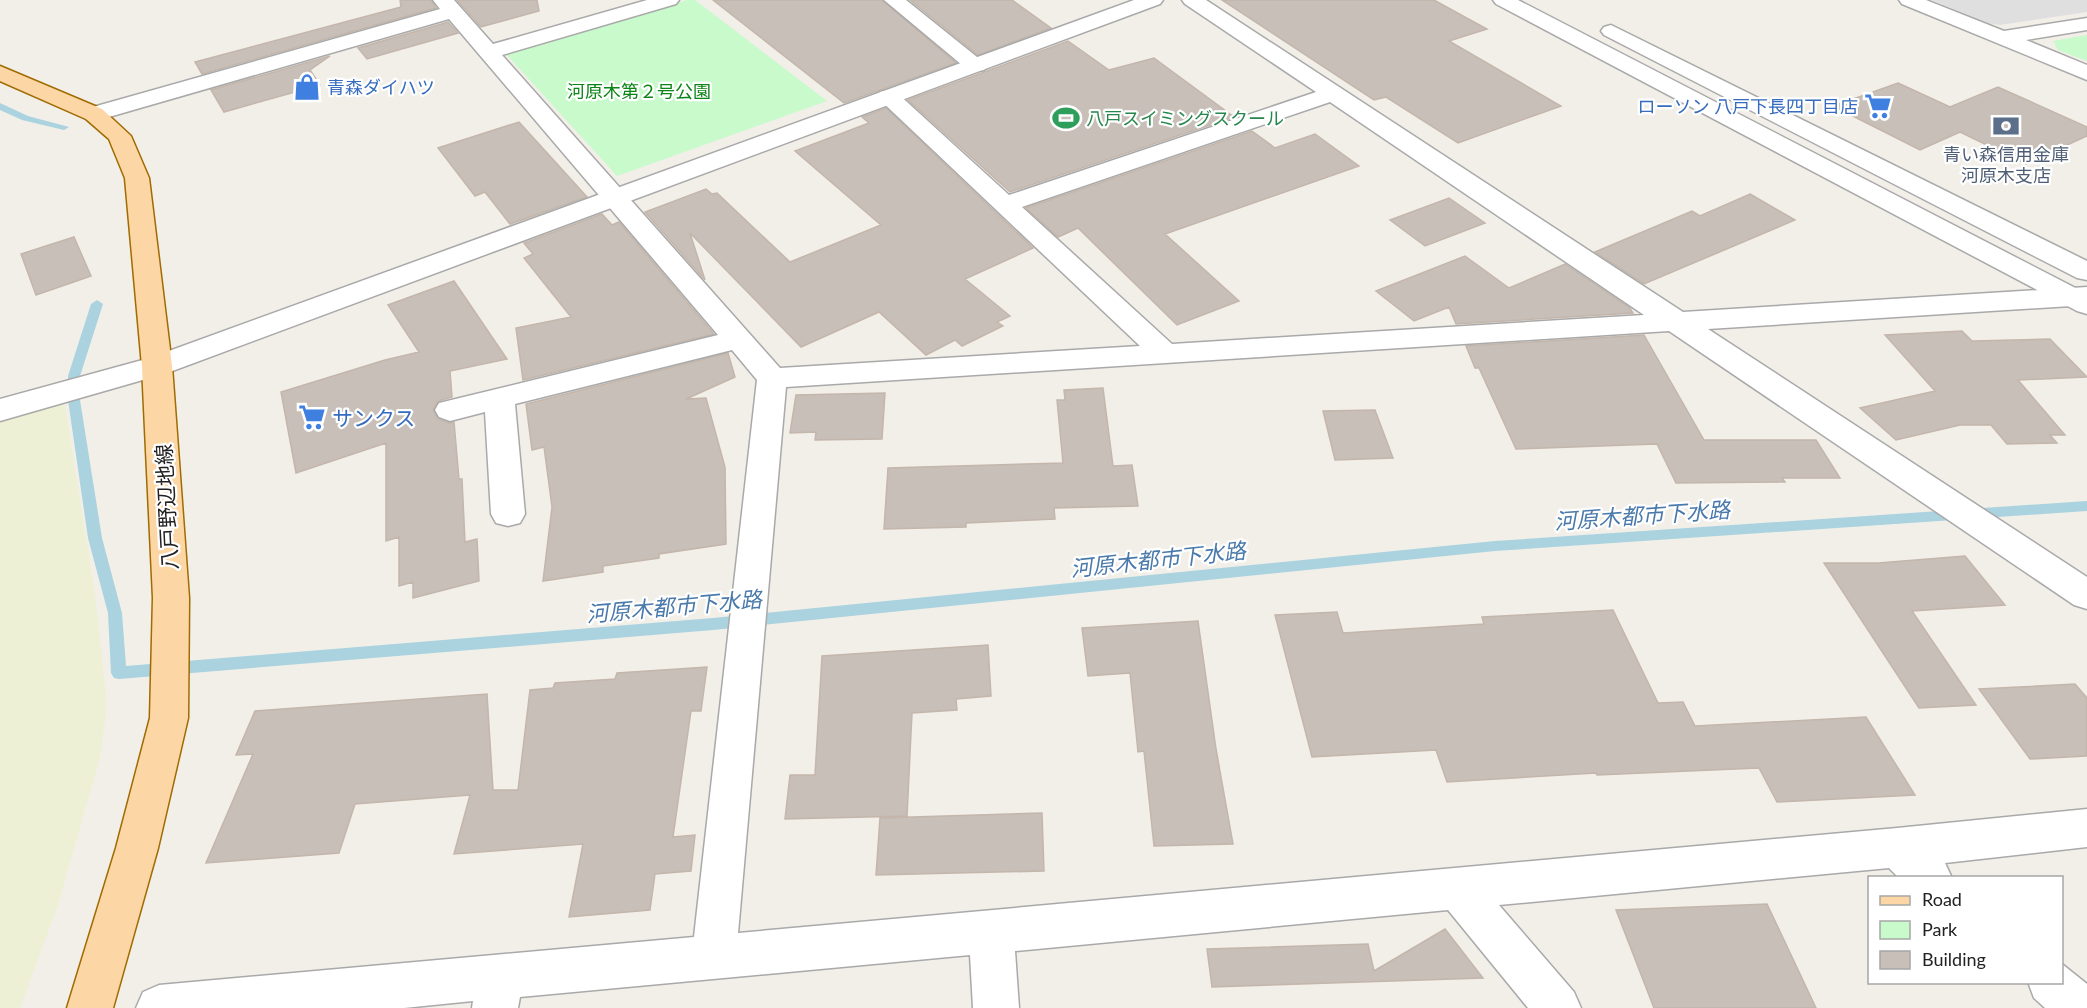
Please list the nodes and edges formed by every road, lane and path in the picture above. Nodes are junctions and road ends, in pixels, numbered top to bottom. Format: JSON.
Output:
{"nodes":[{"id":1,"x":669,"y":0,"type":"edge"},
{"id":2,"x":894,"y":0,"type":"edge"},
{"id":3,"x":1153,"y":0,"type":"edge"},
{"id":4,"x":1192,"y":0,"type":"edge"},
{"id":5,"x":1503,"y":0,"type":"edge"},
{"id":6,"x":1909,"y":0,"type":"edge"},
{"id":7,"x":448,"y":6,"type":"edge"},
{"id":8,"x":1593,"y":21,"type":"dead end"},
{"id":9,"x":2087,"y":24,"type":"edge"},
{"id":10,"x":2001,"y":38,"type":"junction"},
{"id":11,"x":488,"y":52,"type":"junction"},
{"id":12,"x":976,"y":65,"type":"junction"},
{"id":13,"x":0,"y":73,"type":"edge"},
{"id":14,"x":2087,"y":73,"type":"edge"},
{"id":15,"x":1334,"y":94,"type":"junction"},
{"id":16,"x":888,"y":97,"type":"junction"},
{"id":17,"x":94,"y":114,"type":"junction"},
{"id":18,"x":617,"y":197,"type":"junction"},
{"id":19,"x":1006,"y":204,"type":"junction"},
{"id":20,"x":2087,"y":272,"type":"edge"},
{"id":21,"x":2082,"y":299,"type":"edge"},
{"id":22,"x":1677,"y":322,"type":"junction"},
{"id":23,"x":739,"y":339,"type":"junction"},
{"id":24,"x":1165,"y":353,"type":"junction"},
{"id":25,"x":157,"y":366,"type":"junction"},
{"id":26,"x":772,"y":378,"type":"junction"},
{"id":27,"x":499,"y":398,"type":"junction"},
{"id":28,"x":0,"y":410,"type":"edge"},
{"id":29,"x":450,"y":410,"type":"dead end"},
{"id":30,"x":508,"y":513,"type":"dead end"},
{"id":31,"x":2087,"y":595,"type":"edge"},
{"id":32,"x":2087,"y":828,"type":"edge"},
{"id":33,"x":1897,"y":848,"type":"junction"},
{"id":34,"x":1929,"y":876,"type":"edge"},
{"id":35,"x":1456,"y":887,"type":"junction"},
{"id":36,"x":991,"y":932,"type":"junction"},
{"id":37,"x":714,"y":956,"type":"junction"},
{"id":38,"x":2052,"y":984,"type":"edge"},
{"id":39,"x":499,"y":992,"type":"edge"},
{"id":40,"x":90,"y":1008,"type":"edge"},
{"id":41,"x":159,"y":1008,"type":"edge"},
{"id":42,"x":996,"y":1008,"type":"edge"},
{"id":43,"x":1558,"y":1008,"type":"edge"},
{"id":44,"x":2079,"y":1008,"type":"edge"}],
"edges":[{"from":1,"to":11,"type":"street"},
{"from":2,"to":12,"type":"street"},
{"from":3,"to":12,"type":"street"},
{"from":4,"to":15,"type":"street"},
{"from":5,"to":21,"type":"street"},
{"from":6,"to":10,"type":"street"},
{"from":7,"to":11,"type":"street"},
{"from":7,"to":17,"type":"street"},
{"from":8,"to":20,"type":"street"},
{"from":9,"to":10,"type":"street"},
{"from":10,"to":14,"type":"street"},
{"from":11,"to":18,"type":"street"},
{"from":12,"to":16,"type":"street"},
{"from":13,"to":17,"type":"main road","name":"八戸野辺地線"},
{"from":15,"to":19,"type":"street"},
{"from":15,"to":22,"type":"street"},
{"from":16,"to":18,"type":"street"},
{"from":16,"to":19,"type":"street"},
{"from":17,"to":25,"type":"main road","name":"八戸野辺地線"},
{"from":18,"to":23,"type":"street"},
{"from":18,"to":25,"type":"street"},
{"from":19,"to":24,"type":"street"},
{"from":21,"to":22,"type":"street"},
{"from":22,"to":24,"type":"street"},
{"from":22,"to":31,"type":"street"},
{"from":23,"to":26,"type":"street"},
{"from":23,"to":27,"type":"street"},
{"from":24,"to":26,"type":"street"},
{"from":25,"to":28,"type":"street"},
{"from":25,"to":40,"type":"main road","name":"八戸野辺地線"},
{"from":26,"to":37,"type":"street"},
{"from":27,"to":29,"type":"street"},
{"from":27,"to":30,"type":"street"},
{"from":32,"to":33,"type":"street"},
{"from":33,"to":34,"type":"street"},
{"from":33,"to":35,"type":"street"},
{"from":35,"to":36,"type":"street"},
{"from":35,"to":43,"type":"street"},
{"from":36,"to":37,"type":"street"},
{"from":36,"to":42,"type":"street"},
{"from":37,"to":39,"type":"street"},
{"from":38,"to":44,"type":"street"},
{"from":39,"to":41,"type":"street"}]}
